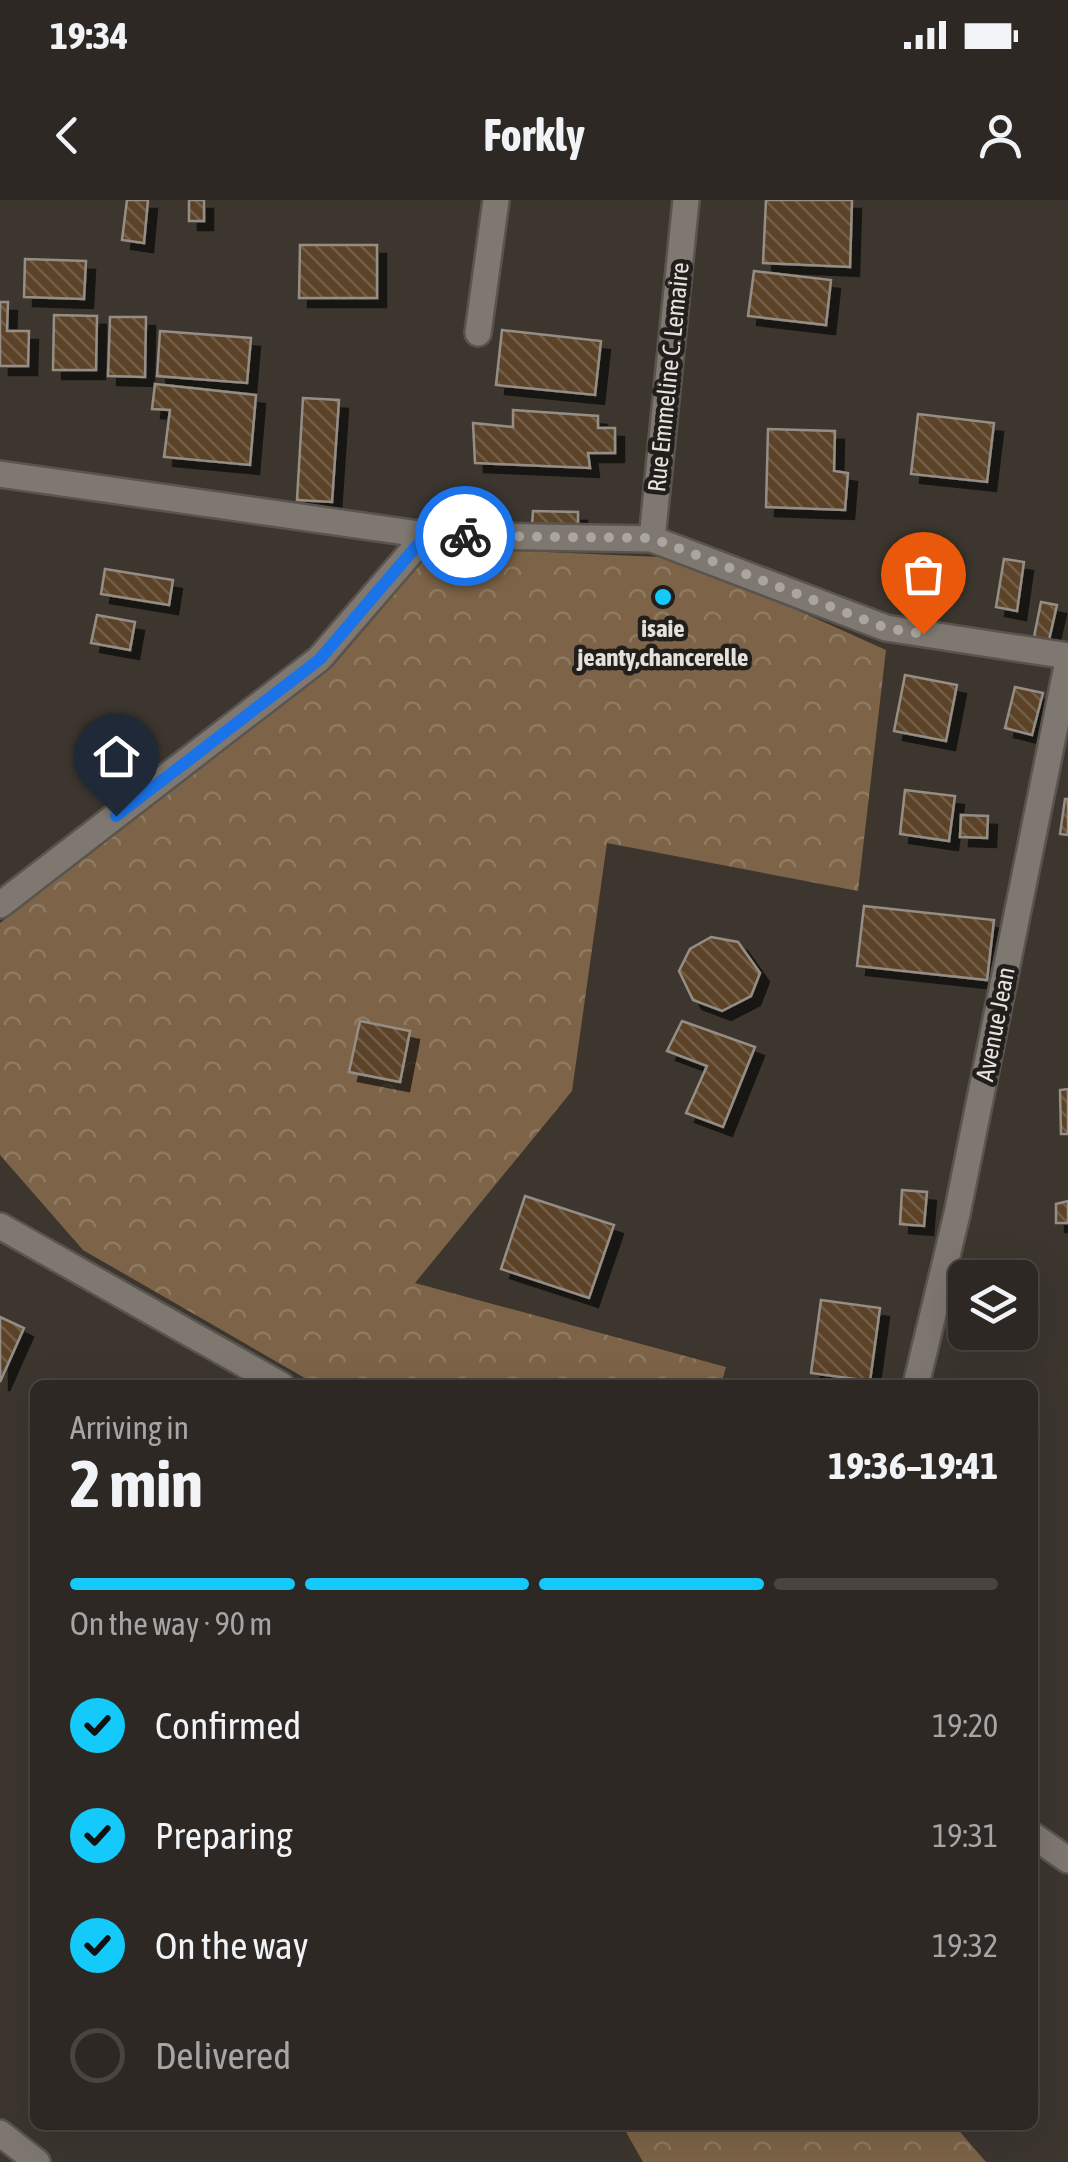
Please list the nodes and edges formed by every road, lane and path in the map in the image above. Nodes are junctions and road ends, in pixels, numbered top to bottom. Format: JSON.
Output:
{"nodes":[{"id":1,"x":496,"y":200,"type":"edge"},
{"id":2,"x":686,"y":200,"type":"edge"},
{"id":3,"x":478,"y":333,"type":"dead end"},
{"id":4,"x":0,"y":474,"type":"edge"},
{"id":5,"x":426,"y":535,"type":"junction"},
{"id":6,"x":652,"y":538,"type":"junction"},
{"id":7,"x":1068,"y":659,"type":"edge"},
{"id":8,"x":0,"y":906,"type":"edge"},
{"id":9,"x":0,"y":1226,"type":"edge"},
{"id":10,"x":272,"y":1380,"type":"edge"},
{"id":11,"x":917,"y":1380,"type":"edge"},
{"id":12,"x":1038,"y":1839,"type":"edge"},
{"id":13,"x":1068,"y":1860,"type":"edge"},
{"id":14,"x":0,"y":2134,"type":"edge"},
{"id":15,"x":37,"y":2162,"type":"edge"}],
"edges":[{"from":1,"to":3,"type":"street"},
{"from":2,"to":6,"type":"street","name":"Rue Emmeline C. Lemaire"},
{"from":4,"to":5,"type":"street"},
{"from":5,"to":6,"type":"street"},
{"from":5,"to":8,"type":"street"},
{"from":6,"to":7,"type":"street"},
{"from":7,"to":11,"type":"street","name":"Avenue Jean"},
{"from":9,"to":10,"type":"street"},
{"from":12,"to":13,"type":"street"},
{"from":14,"to":15,"type":"street"}]}
